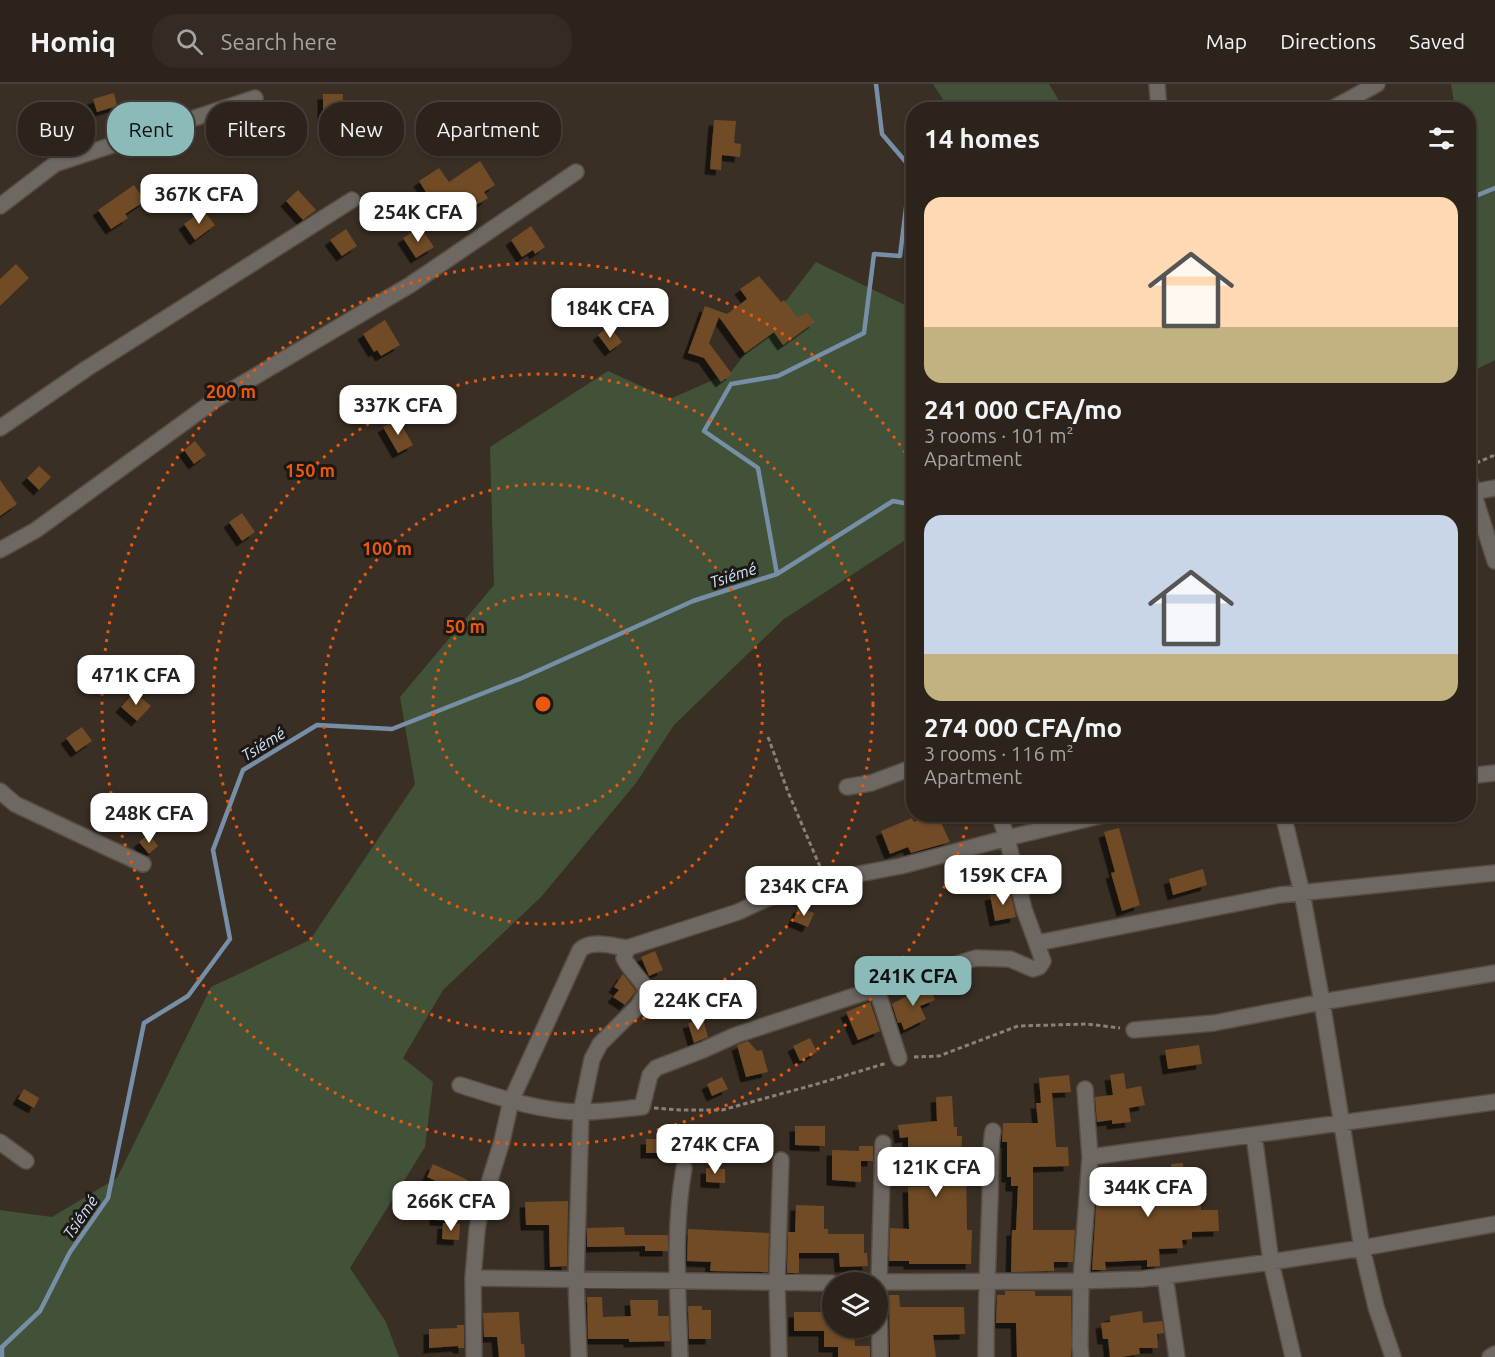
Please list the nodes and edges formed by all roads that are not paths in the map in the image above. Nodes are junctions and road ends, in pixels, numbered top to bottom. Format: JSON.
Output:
{"nodes":[{"id":1,"x":1377,"y":84,"type":"edge"},
{"id":2,"x":1160,"y":85,"type":"edge"},
{"id":3,"x":255,"y":98,"type":"dead end"},
{"id":4,"x":1159,"y":102,"type":"edge"},
{"id":5,"x":1344,"y":102,"type":"edge"},
{"id":6,"x":576,"y":172,"type":"dead end"},
{"id":7,"x":352,"y":200,"type":"dead end"},
{"id":8,"x":0,"y":206,"type":"edge"},
{"id":9,"x":0,"y":428,"type":"edge"},
{"id":10,"x":1495,"y":488,"type":"edge"},
{"id":11,"x":1476,"y":491,"type":"edge"},
{"id":12,"x":1476,"y":501,"type":"edge"},
{"id":13,"x":0,"y":550,"type":"edge"},
{"id":14,"x":1495,"y":561,"type":"edge"},
{"id":15,"x":906,"y":770,"type":"edge"},
{"id":16,"x":1495,"y":773,"type":"edge"},
{"id":17,"x":1476,"y":775,"type":"edge"},
{"id":18,"x":847,"y":787,"type":"dead end"},
{"id":19,"x":0,"y":791,"type":"edge"},
{"id":20,"x":1002,"y":822,"type":"edge"},
{"id":21,"x":1074,"y":822,"type":"edge"},
{"id":22,"x":1285,"y":822,"type":"edge"},
{"id":23,"x":1007,"y":838,"type":"junction"},
{"id":24,"x":143,"y":864,"type":"dead end"},
{"id":25,"x":1495,"y":873,"type":"edge"},
{"id":26,"x":1302,"y":893,"type":"junction"},
{"id":27,"x":1037,"y":943,"type":"junction"},
{"id":28,"x":627,"y":948,"type":"junction"},
{"id":29,"x":1495,"y":973,"type":"edge"},
{"id":30,"x":877,"y":990,"type":"junction"},
{"id":31,"x":1322,"y":1002,"type":"junction"},
{"id":32,"x":1134,"y":1030,"type":"road end"},
{"id":33,"x":899,"y":1058,"type":"road end"},
{"id":34,"x":460,"y":1085,"type":"dead end"},
{"id":35,"x":1085,"y":1089,"type":"dead end"},
{"id":36,"x":511,"y":1101,"type":"junction"},
{"id":37,"x":1495,"y":1102,"type":"edge"},
{"id":38,"x":581,"y":1112,"type":"junction"},
{"id":39,"x":1342,"y":1123,"type":"junction"},
{"id":40,"x":993,"y":1131,"type":"dead end"},
{"id":41,"x":1254,"y":1135,"type":"junction"},
{"id":42,"x":0,"y":1142,"type":"edge"},
{"id":43,"x":883,"y":1143,"type":"dead end"},
{"id":44,"x":1090,"y":1157,"type":"junction"},
{"id":45,"x":781,"y":1160,"type":"dead end"},
{"id":46,"x":26,"y":1161,"type":"dead end"},
{"id":47,"x":684,"y":1168,"type":"dead end"},
{"id":48,"x":1495,"y":1224,"type":"edge"},
{"id":49,"x":1362,"y":1248,"type":"junction"},
{"id":50,"x":1271,"y":1263,"type":"junction"},
{"id":51,"x":878,"y":1272,"type":"edge"},
{"id":52,"x":1165,"y":1276,"type":"junction"},
{"id":53,"x":472,"y":1278,"type":"junction"},
{"id":54,"x":576,"y":1280,"type":"junction"},
{"id":55,"x":677,"y":1281,"type":"junction"},
{"id":56,"x":986,"y":1281,"type":"junction"},
{"id":57,"x":1081,"y":1281,"type":"junction"},
{"id":58,"x":888,"y":1282,"type":"edge"},
{"id":59,"x":777,"y":1283,"type":"junction"},
{"id":60,"x":822,"y":1283,"type":"edge"},
{"id":61,"x":879,"y":1338,"type":"edge"},
{"id":62,"x":1495,"y":1354,"type":"edge"},
{"id":63,"x":474,"y":1357,"type":"edge"},
{"id":64,"x":579,"y":1357,"type":"edge"},
{"id":65,"x":680,"y":1357,"type":"edge"},
{"id":66,"x":780,"y":1357,"type":"edge"},
{"id":67,"x":880,"y":1357,"type":"edge"},
{"id":68,"x":986,"y":1357,"type":"edge"},
{"id":69,"x":1081,"y":1357,"type":"edge"},
{"id":70,"x":1177,"y":1357,"type":"edge"},
{"id":71,"x":1293,"y":1357,"type":"edge"},
{"id":72,"x":1393,"y":1357,"type":"edge"},
{"id":73,"x":1490,"y":1357,"type":"edge"}],
"edges":[{"from":1,"to":5,"type":"street"},
{"from":2,"to":4,"type":"street"},
{"from":3,"to":8,"type":"street"},
{"from":6,"to":13,"type":"street"},
{"from":7,"to":9,"type":"street"},
{"from":10,"to":11,"type":"street"},
{"from":12,"to":14,"type":"street"},
{"from":15,"to":18,"type":"street"},
{"from":16,"to":17,"type":"street"},
{"from":19,"to":24,"type":"street"},
{"from":20,"to":23,"type":"street"},
{"from":21,"to":23,"type":"street"},
{"from":22,"to":26,"type":"street"},
{"from":23,"to":27,"type":"street"},
{"from":23,"to":28,"type":"street"},
{"from":25,"to":26,"type":"street"},
{"from":26,"to":27,"type":"street"},
{"from":26,"to":31,"type":"street"},
{"from":27,"to":30,"type":"street"},
{"from":28,"to":36,"type":"street"},
{"from":28,"to":38,"type":"street"},
{"from":29,"to":31,"type":"street"},
{"from":30,"to":33,"type":"street"},
{"from":30,"to":38,"type":"street"},
{"from":31,"to":32,"type":"street"},
{"from":31,"to":39,"type":"street"},
{"from":34,"to":36,"type":"street"},
{"from":35,"to":44,"type":"street"},
{"from":36,"to":38,"type":"street"},
{"from":36,"to":53,"type":"street"},
{"from":37,"to":39,"type":"street"},
{"from":38,"to":54,"type":"street"},
{"from":39,"to":41,"type":"street"},
{"from":39,"to":49,"type":"street"},
{"from":40,"to":56,"type":"street"},
{"from":41,"to":44,"type":"street"},
{"from":41,"to":50,"type":"street"},
{"from":42,"to":46,"type":"street"},
{"from":43,"to":51,"type":"street"},
{"from":44,"to":57,"type":"street"},
{"from":45,"to":59,"type":"street"},
{"from":47,"to":55,"type":"street"},
{"from":48,"to":49,"type":"street"},
{"from":49,"to":50,"type":"street"},
{"from":49,"to":72,"type":"street"},
{"from":50,"to":52,"type":"street"},
{"from":50,"to":71,"type":"street"},
{"from":52,"to":57,"type":"street"},
{"from":52,"to":70,"type":"street"},
{"from":53,"to":54,"type":"street"},
{"from":53,"to":63,"type":"street"},
{"from":54,"to":55,"type":"street"},
{"from":54,"to":64,"type":"street"},
{"from":55,"to":59,"type":"street"},
{"from":55,"to":65,"type":"street"},
{"from":56,"to":57,"type":"street"},
{"from":56,"to":58,"type":"street"},
{"from":56,"to":68,"type":"street"},
{"from":57,"to":69,"type":"street"},
{"from":59,"to":60,"type":"street"},
{"from":59,"to":66,"type":"street"},
{"from":61,"to":67,"type":"street"},
{"from":62,"to":73,"type":"street"}]}
